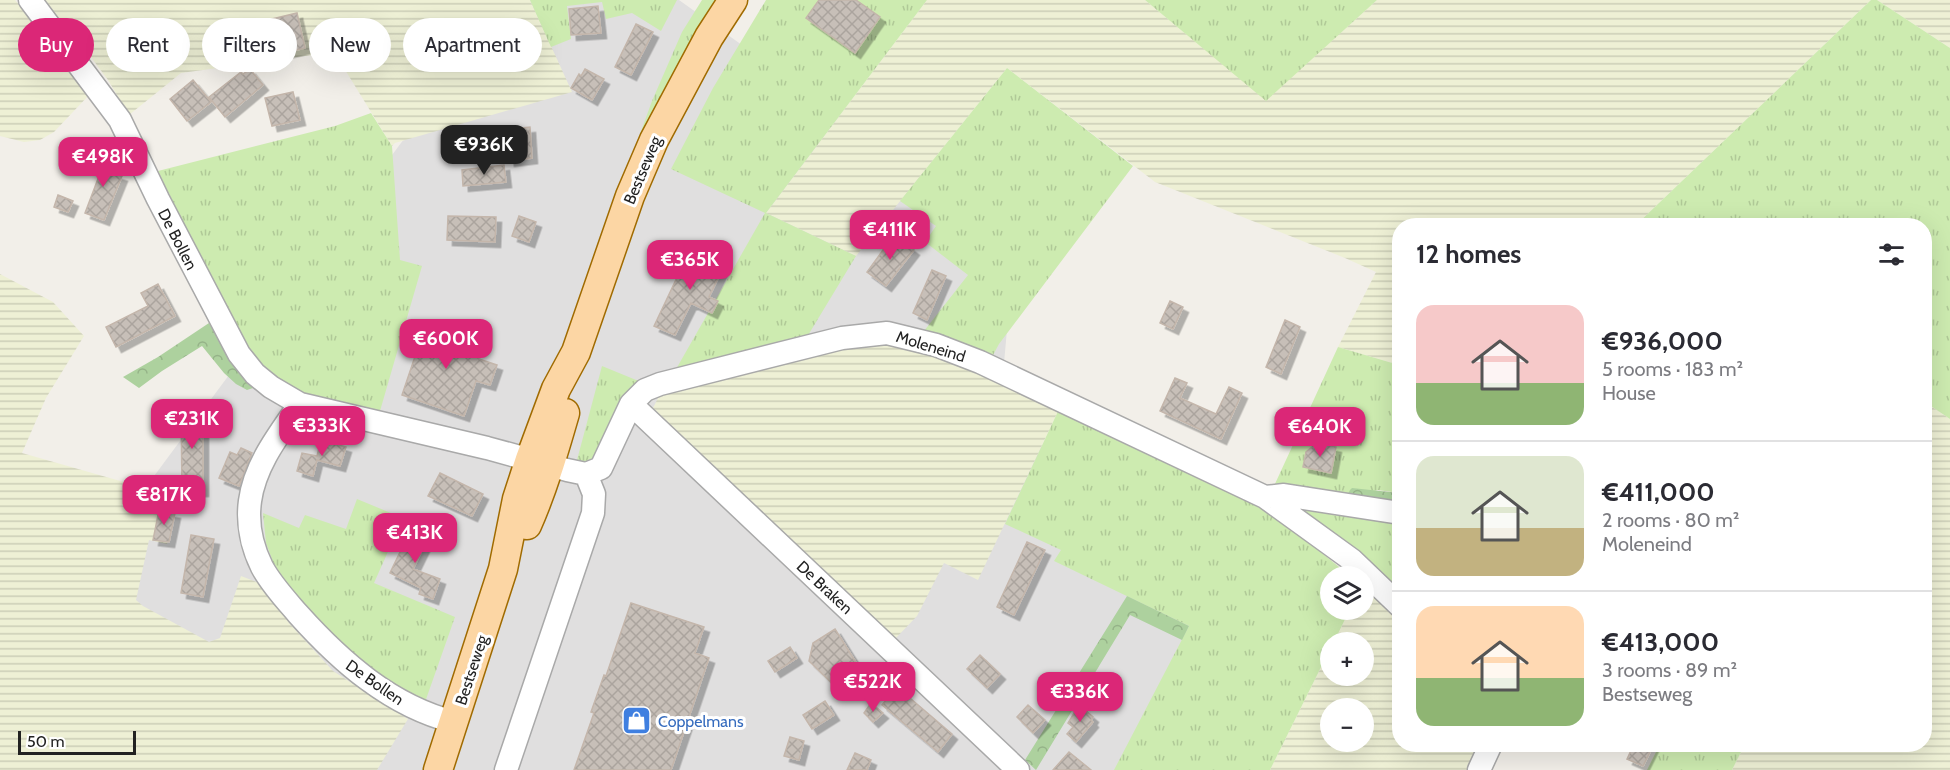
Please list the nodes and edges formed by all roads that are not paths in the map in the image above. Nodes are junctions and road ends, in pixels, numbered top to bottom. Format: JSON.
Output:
{"nodes":[{"id":1,"x":30,"y":0,"type":"edge"},
{"id":2,"x":733,"y":0,"type":"edge"},
{"id":3,"x":300,"y":404,"type":"junction"},
{"id":4,"x":631,"y":404,"type":"junction"},
{"id":5,"x":540,"y":462,"type":"junction"},
{"id":6,"x":586,"y":474,"type":"junction"},
{"id":7,"x":1265,"y":497,"type":"junction"},
{"id":8,"x":1392,"y":512,"type":"edge"},
{"id":9,"x":1392,"y":598,"type":"edge"},
{"id":10,"x":454,"y":722,"type":"junction"},
{"id":11,"x":1487,"y":752,"type":"edge"},
{"id":12,"x":438,"y":770,"type":"edge"},
{"id":13,"x":506,"y":770,"type":"edge"},
{"id":14,"x":1018,"y":770,"type":"edge"},
{"id":15,"x":1479,"y":770,"type":"edge"}],
"edges":[{"from":1,"to":3,"type":"street","name":"De Bollen"},
{"from":2,"to":5,"type":"main road","name":"Bestseweg"},
{"from":3,"to":5,"type":"street","name":"De Bollen"},
{"from":3,"to":10,"type":"street","name":"De Bollen"},
{"from":4,"to":6,"type":"street","name":"Moleneind"},
{"from":4,"to":7,"type":"street","name":"Moleneind"},
{"from":4,"to":14,"type":"street","name":"De Braken"},
{"from":5,"to":6,"type":"street"},
{"from":5,"to":10,"type":"main road","name":"Bestseweg"},
{"from":6,"to":13,"type":"street"},
{"from":7,"to":8,"type":"street","name":"Moleneind"},
{"from":7,"to":9,"type":"street","name":"Moleneind"},
{"from":10,"to":12,"type":"main road","name":"Bestseweg"},
{"from":11,"to":15,"type":"street"}]}
